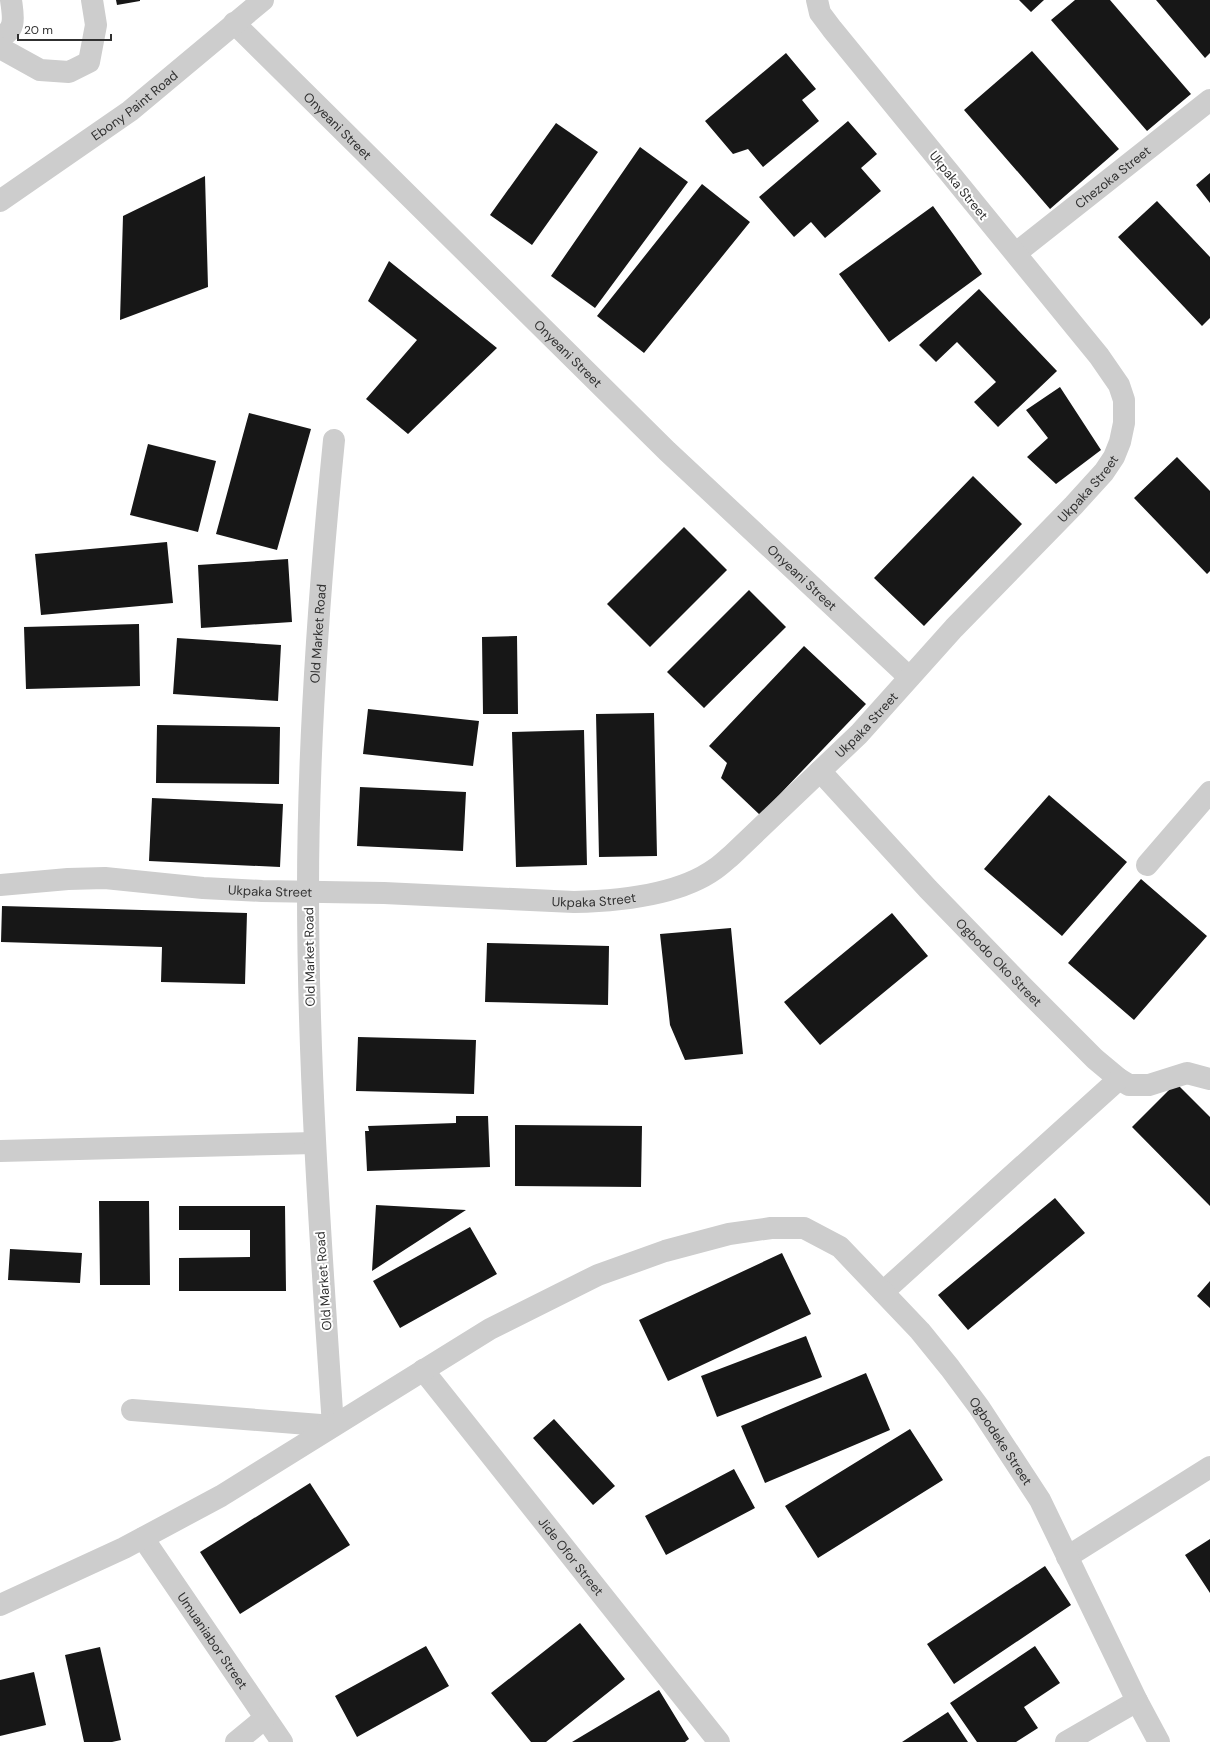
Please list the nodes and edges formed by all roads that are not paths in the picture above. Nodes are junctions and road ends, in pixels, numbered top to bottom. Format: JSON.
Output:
{"nodes":[{"id":1,"x":11,"y":0,"type":"edge"},
{"id":2,"x":92,"y":0,"type":"edge"},
{"id":3,"x":263,"y":0,"type":"edge"},
{"id":4,"x":817,"y":0,"type":"edge"},
{"id":5,"x":234,"y":24,"type":"junction"},
{"id":6,"x":0,"y":37,"type":"edge"},
{"id":7,"x":0,"y":48,"type":"edge"},
{"id":8,"x":1210,"y":100,"type":"edge"},
{"id":9,"x":0,"y":202,"type":"edge"},
{"id":10,"x":1016,"y":253,"type":"junction"},
{"id":11,"x":334,"y":440,"type":"dead end"},
{"id":12,"x":909,"y":677,"type":"junction"},
{"id":13,"x":820,"y":771,"type":"junction"},
{"id":14,"x":1210,"y":792,"type":"edge"},
{"id":15,"x":1147,"y":865,"type":"dead end"},
{"id":16,"x":0,"y":885,"type":"edge"},
{"id":17,"x":308,"y":892,"type":"junction"},
{"id":18,"x":1120,"y":1078,"type":"junction"},
{"id":19,"x":1210,"y":1079,"type":"edge"},
{"id":20,"x":314,"y":1142,"type":"junction"},
{"id":21,"x":0,"y":1151,"type":"edge"},
{"id":22,"x":882,"y":1292,"type":"junction"},
{"id":23,"x":423,"y":1370,"type":"junction"},
{"id":24,"x":132,"y":1410,"type":"dead end"},
{"id":25,"x":333,"y":1426,"type":"junction"},
{"id":26,"x":1210,"y":1466,"type":"edge"},
{"id":27,"x":143,"y":1538,"type":"junction"},
{"id":28,"x":1067,"y":1557,"type":"junction"},
{"id":29,"x":0,"y":1605,"type":"edge"},
{"id":30,"x":1136,"y":1701,"type":"junction"},
{"id":31,"x":265,"y":1718,"type":"junction"},
{"id":32,"x":236,"y":1742,"type":"edge"},
{"id":33,"x":282,"y":1742,"type":"edge"},
{"id":34,"x":719,"y":1742,"type":"edge"},
{"id":35,"x":1066,"y":1742,"type":"edge"},
{"id":36,"x":1158,"y":1742,"type":"edge"}],
"edges":[{"from":1,"to":6,"type":"street"},
{"from":2,"to":7,"type":"street"},
{"from":3,"to":5,"type":"street","name":"Ebony Paint Road"},
{"from":4,"to":10,"type":"street","name":"Ukpaka Street"},
{"from":5,"to":9,"type":"street","name":"Ebony Paint Road"},
{"from":5,"to":12,"type":"street","name":"Onyeani Street"},
{"from":8,"to":10,"type":"street","name":"Chezoka Street"},
{"from":10,"to":12,"type":"street","name":"Ukpaka Street"},
{"from":11,"to":17,"type":"street","name":"Old Market Road"},
{"from":12,"to":13,"type":"street","name":"Ukpaka Street"},
{"from":13,"to":17,"type":"street","name":"Ukpaka Street"},
{"from":13,"to":18,"type":"street","name":"Ogbodo Oko Street"},
{"from":14,"to":15,"type":"street"},
{"from":16,"to":17,"type":"street","name":"Ukpaka Street"},
{"from":17,"to":20,"type":"street","name":"Old Market Road"},
{"from":18,"to":19,"type":"street","name":"Ogbodo Oko Street"},
{"from":18,"to":22,"type":"street"},
{"from":20,"to":21,"type":"street"},
{"from":20,"to":25,"type":"street","name":"Old Market Road"},
{"from":22,"to":23,"type":"street","name":"Ogbodeke Street"},
{"from":22,"to":28,"type":"street","name":"Ogbodeke Street"},
{"from":23,"to":25,"type":"street"},
{"from":23,"to":34,"type":"street","name":"Jide Ofor Street"},
{"from":24,"to":25,"type":"street"},
{"from":25,"to":27,"type":"street"},
{"from":26,"to":28,"type":"street"},
{"from":27,"to":29,"type":"street"},
{"from":27,"to":31,"type":"street","name":"Umuaniabor Street"},
{"from":28,"to":30,"type":"street","name":"Ogbodeke Street"},
{"from":30,"to":35,"type":"street"},
{"from":30,"to":36,"type":"street","name":"Ogbodeke Street"},
{"from":31,"to":32,"type":"street"},
{"from":31,"to":33,"type":"street","name":"Umuaniabor Street"}]}
